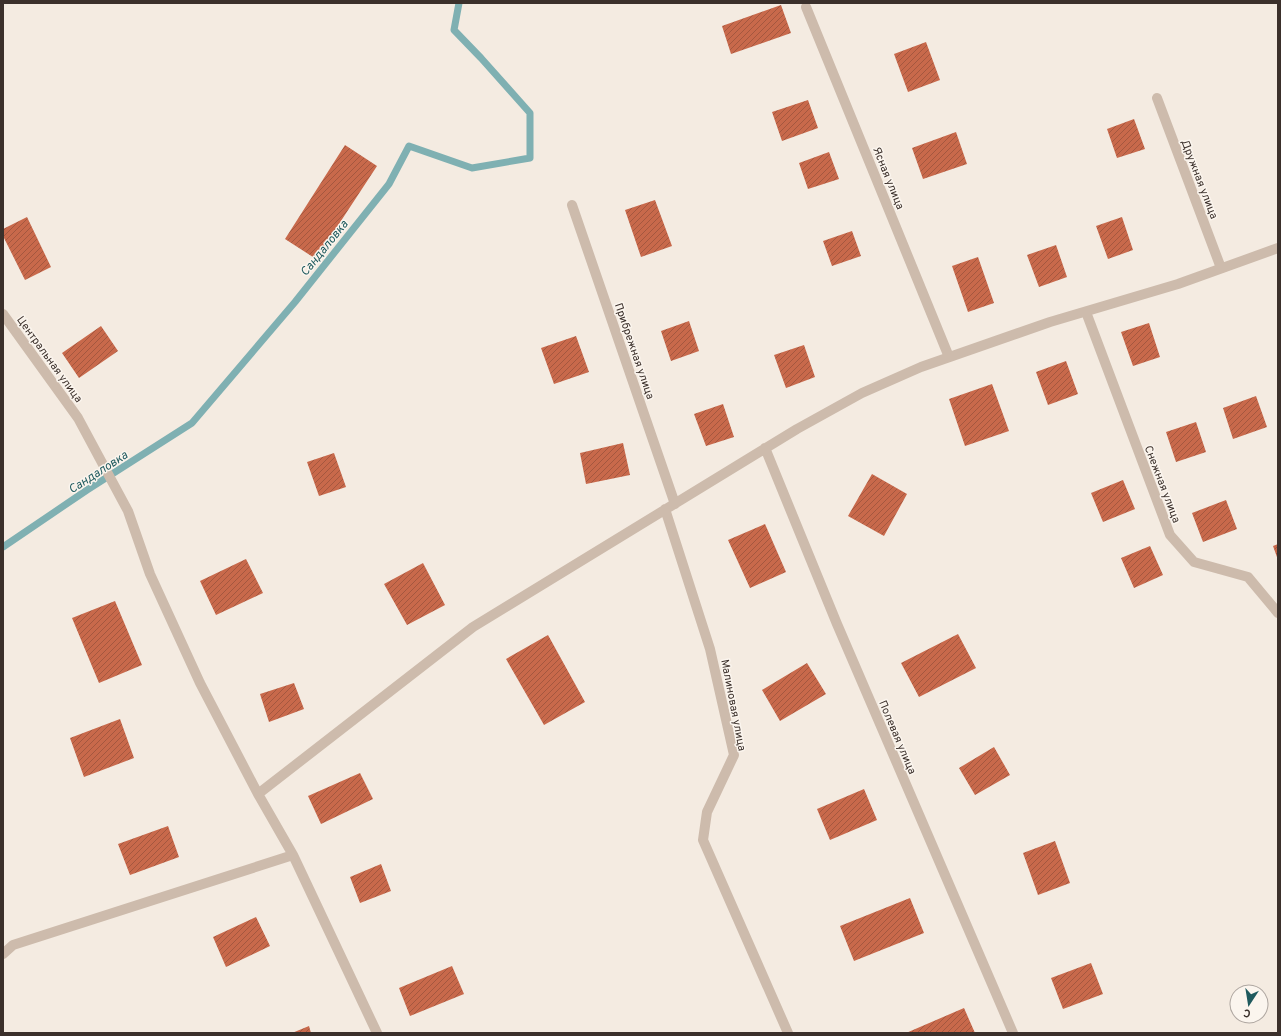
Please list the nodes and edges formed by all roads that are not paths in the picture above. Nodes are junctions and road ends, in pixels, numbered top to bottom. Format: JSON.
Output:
{"nodes":[{"id":1,"x":806,"y":7,"type":"dead end"},
{"id":2,"x":1157,"y":98,"type":"dead end"},
{"id":3,"x":572,"y":205,"type":"dead end"},
{"id":4,"x":1278,"y":248,"type":"edge"},
{"id":5,"x":1221,"y":268,"type":"junction"},
{"id":6,"x":1086,"y":312,"type":"junction"},
{"id":7,"x":3,"y":314,"type":"edge"},
{"id":8,"x":949,"y":357,"type":"junction"},
{"id":9,"x":765,"y":448,"type":"junction"},
{"id":10,"x":675,"y":504,"type":"junction"},
{"id":11,"x":665,"y":509,"type":"junction"},
{"id":12,"x":1278,"y":613,"type":"edge"},
{"id":13,"x":258,"y":794,"type":"junction"},
{"id":14,"x":293,"y":854,"type":"junction"},
{"id":15,"x":3,"y":954,"type":"edge"},
{"id":16,"x":377,"y":1033,"type":"edge"},
{"id":17,"x":788,"y":1033,"type":"edge"},
{"id":18,"x":1013,"y":1033,"type":"edge"}],
"edges":[{"from":1,"to":8,"type":"street","name":"Ясная улица"},
{"from":2,"to":5,"type":"street","name":"Дружная улица"},
{"from":3,"to":10,"type":"street","name":"Прибрежная улица"},
{"from":4,"to":5,"type":"street"},
{"from":5,"to":6,"type":"street"},
{"from":6,"to":8,"type":"street"},
{"from":6,"to":12,"type":"street","name":"Снежная улица"},
{"from":7,"to":13,"type":"street","name":"Центральная улица"},
{"from":8,"to":9,"type":"street"},
{"from":9,"to":10,"type":"street"},
{"from":9,"to":18,"type":"street","name":"Полевая улица"},
{"from":10,"to":11,"type":"street"},
{"from":11,"to":13,"type":"street"},
{"from":11,"to":17,"type":"street","name":"Малиновая улица"},
{"from":13,"to":14,"type":"street","name":"Центральная улица"},
{"from":14,"to":15,"type":"street"},
{"from":14,"to":16,"type":"street","name":"Центральная улица"}]}
